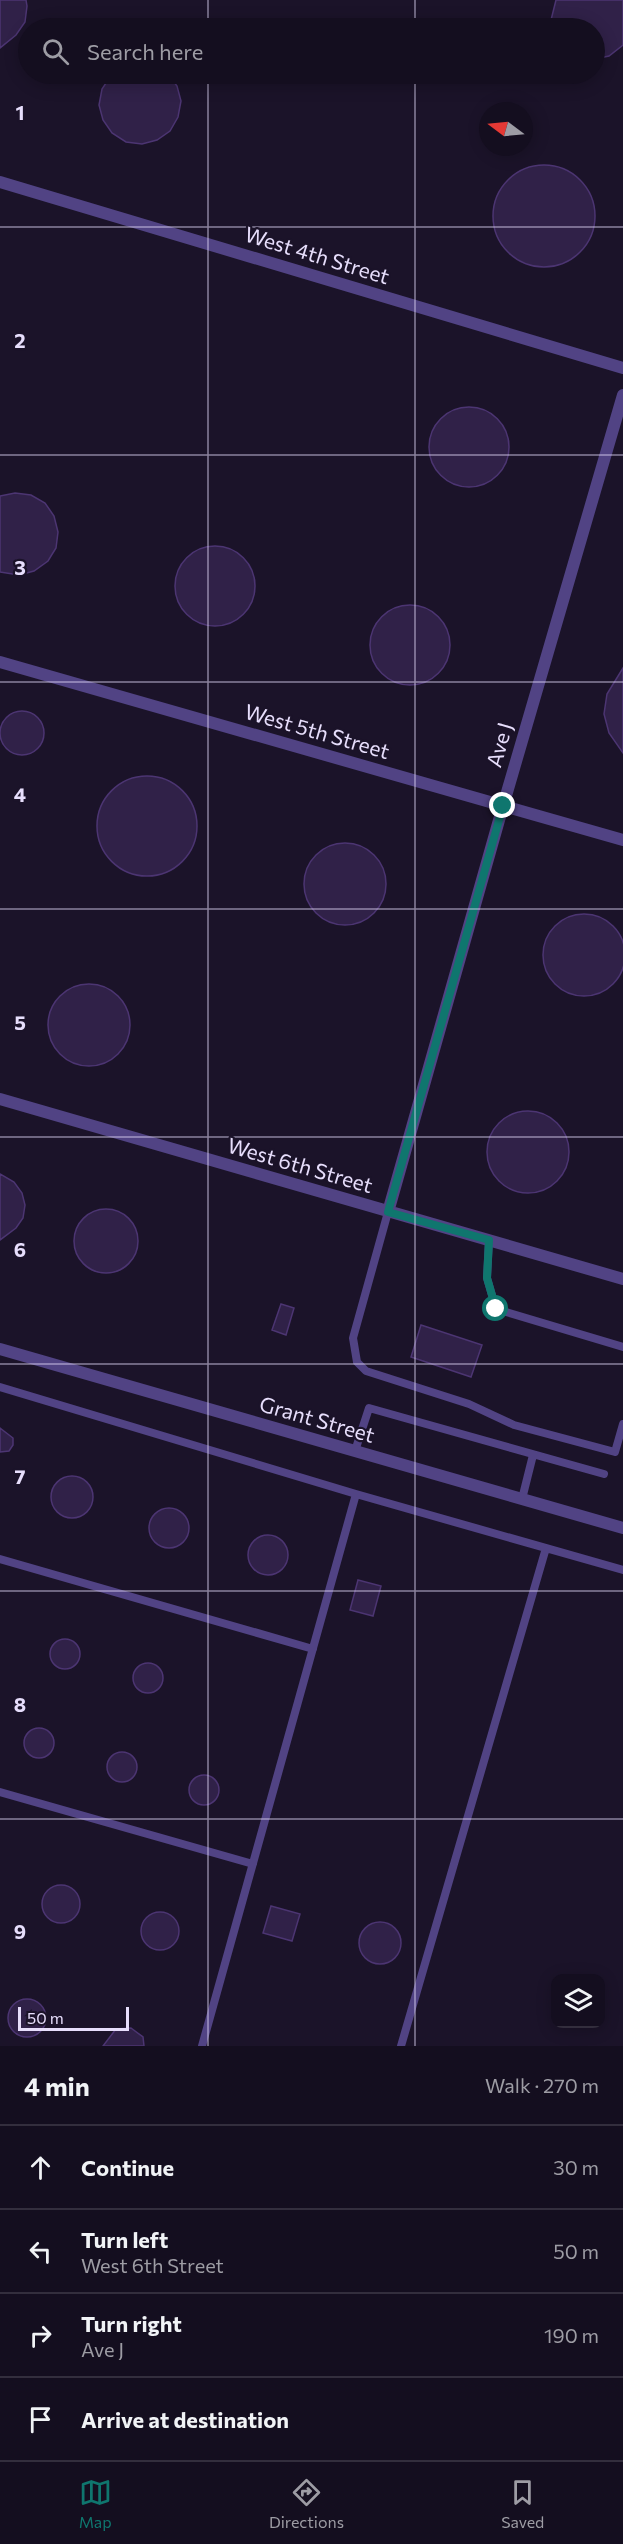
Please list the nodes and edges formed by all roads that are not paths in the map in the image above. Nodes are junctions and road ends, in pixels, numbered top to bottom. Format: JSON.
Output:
{"nodes":[{"id":1,"x":0,"y":183,"type":"edge"},
{"id":2,"x":623,"y":368,"type":"edge"},
{"id":3,"x":623,"y":395,"type":"edge"},
{"id":4,"x":0,"y":662,"type":"edge"},
{"id":5,"x":503,"y":806,"type":"junction"},
{"id":6,"x":623,"y":840,"type":"edge"},
{"id":7,"x":0,"y":1099,"type":"edge"},
{"id":8,"x":388,"y":1212,"type":"junction"},
{"id":9,"x":489,"y":1240,"type":"junction"},
{"id":10,"x":623,"y":1279,"type":"edge"},
{"id":11,"x":623,"y":1347,"type":"edge"},
{"id":12,"x":0,"y":1349,"type":"edge"},
{"id":13,"x":0,"y":1387,"type":"edge"},
{"id":14,"x":623,"y":1424,"type":"edge"},
{"id":15,"x":355,"y":1451,"type":"junction"},
{"id":16,"x":534,"y":1455,"type":"junction"},
{"id":17,"x":604,"y":1474,"type":"dead end"},
{"id":18,"x":356,"y":1494,"type":"junction"},
{"id":19,"x":522,"y":1499,"type":"junction"},
{"id":20,"x":623,"y":1528,"type":"edge"},
{"id":21,"x":546,"y":1548,"type":"junction"},
{"id":22,"x":0,"y":1559,"type":"edge"},
{"id":23,"x":623,"y":1570,"type":"edge"},
{"id":24,"x":313,"y":1649,"type":"junction"},
{"id":25,"x":0,"y":1792,"type":"edge"},
{"id":26,"x":253,"y":1864,"type":"junction"},
{"id":27,"x":202,"y":2046,"type":"edge"},
{"id":28,"x":401,"y":2046,"type":"edge"}],
"edges":[{"from":1,"to":2,"type":"street","name":"West 4th Street"},
{"from":3,"to":5,"type":"street","name":"Ave J"},
{"from":4,"to":5,"type":"street","name":"West 5th Street"},
{"from":5,"to":6,"type":"street","name":"West 5th Street"},
{"from":5,"to":8,"type":"street","name":"Ave J"},
{"from":7,"to":8,"type":"street","name":"West 6th Street"},
{"from":8,"to":9,"type":"street","name":"West 6th Street"},
{"from":8,"to":14,"type":"lane"},
{"from":9,"to":10,"type":"street","name":"West 6th Street"},
{"from":9,"to":11,"type":"lane"},
{"from":12,"to":15,"type":"street","name":"Grant Street"},
{"from":13,"to":18,"type":"lane"},
{"from":15,"to":16,"type":"lane"},
{"from":15,"to":19,"type":"street","name":"Grant Street"},
{"from":16,"to":17,"type":"lane"},
{"from":16,"to":19,"type":"lane"},
{"from":18,"to":21,"type":"lane"},
{"from":18,"to":24,"type":"lane"},
{"from":19,"to":20,"type":"street","name":"Grant Street"},
{"from":21,"to":23,"type":"lane"},
{"from":21,"to":28,"type":"lane"},
{"from":22,"to":24,"type":"lane"},
{"from":24,"to":26,"type":"lane"},
{"from":25,"to":26,"type":"lane"},
{"from":26,"to":27,"type":"lane"}]}
